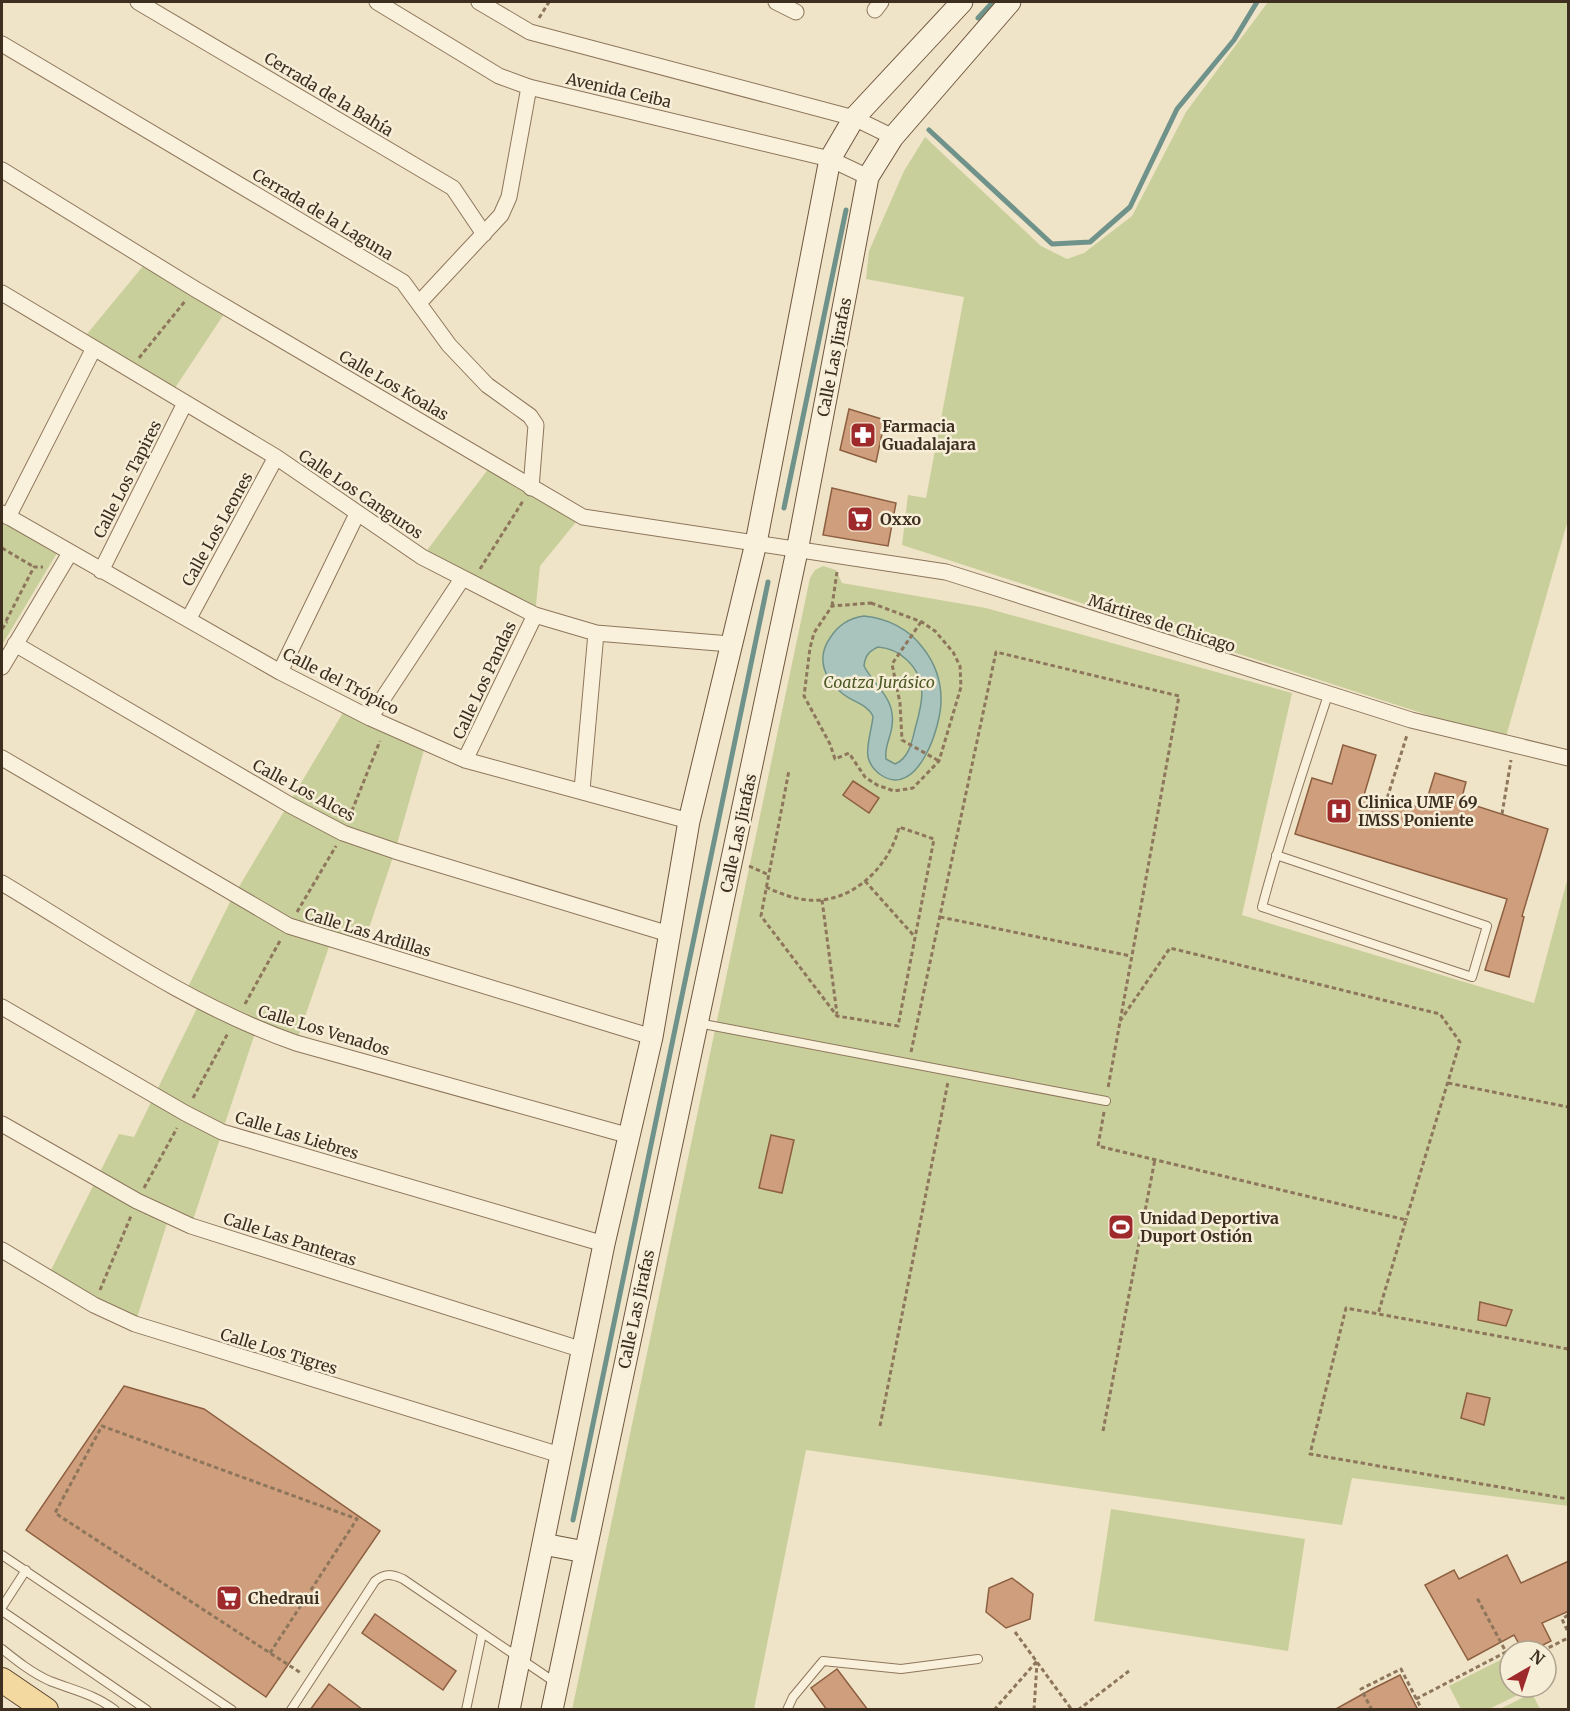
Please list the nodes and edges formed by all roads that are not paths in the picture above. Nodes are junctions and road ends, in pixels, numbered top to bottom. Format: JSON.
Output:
{"nodes":[{"id":1,"x":138,"y":2,"type":"edge"},
{"id":2,"x":377,"y":2,"type":"edge"},
{"id":3,"x":479,"y":2,"type":"edge"},
{"id":4,"x":776,"y":2,"type":"edge"},
{"id":5,"x":962,"y":2,"type":"edge"},
{"id":6,"x":1011,"y":2,"type":"edge"},
{"id":7,"x":796,"y":12,"type":"dead end"},
{"id":8,"x":2,"y":44,"type":"edge"},
{"id":9,"x":529,"y":87,"type":"junction"},
{"id":10,"x":854,"y":118,"type":"junction"},
{"id":11,"x":893,"y":137,"type":"junction"},
{"id":12,"x":830,"y":159,"type":"junction"},
{"id":13,"x":2,"y":170,"type":"edge"},
{"id":14,"x":868,"y":177,"type":"junction"},
{"id":15,"x":484,"y":234,"type":"junction"},
{"id":16,"x":5,"y":295,"type":"edge"},
{"id":17,"x":419,"y":303,"type":"junction"},
{"id":18,"x":2,"y":312,"type":"edge"},
{"id":19,"x":94,"y":348,"type":"junction"},
{"id":20,"x":185,"y":403,"type":"junction"},
{"id":21,"x":276,"y":457,"type":"junction"},
{"id":22,"x":531,"y":488,"type":"junction"},
{"id":23,"x":357,"y":514,"type":"junction"},
{"id":24,"x":5,"y":515,"type":"edge"},
{"id":25,"x":756,"y":543,"type":"junction"},
{"id":26,"x":797,"y":551,"type":"junction"},
{"id":27,"x":70,"y":553,"type":"junction"},
{"id":28,"x":101,"y":571,"type":"junction"},
{"id":29,"x":467,"y":581,"type":"junction"},
{"id":30,"x":535,"y":615,"type":"junction"},
{"id":31,"x":189,"y":618,"type":"junction"},
{"id":32,"x":596,"y":633,"type":"junction"},
{"id":33,"x":15,"y":644,"type":"junction"},
{"id":34,"x":730,"y":644,"type":"junction"},
{"id":35,"x":2,"y":667,"type":"edge"},
{"id":36,"x":280,"y":672,"type":"junction"},
{"id":37,"x":1328,"y":695,"type":"junction"},
{"id":38,"x":370,"y":718,"type":"junction"},
{"id":39,"x":2,"y":758,"type":"edge"},
{"id":40,"x":1569,"y":758,"type":"edge"},
{"id":41,"x":465,"y":760,"type":"junction"},
{"id":42,"x":582,"y":790,"type":"junction"},
{"id":43,"x":689,"y":821,"type":"junction"},
{"id":44,"x":1276,"y":855,"type":"junction"},
{"id":45,"x":2,"y":883,"type":"edge"},
{"id":46,"x":669,"y":934,"type":"junction"},
{"id":47,"x":2,"y":1006,"type":"edge"},
{"id":48,"x":698,"y":1023,"type":"junction"},
{"id":49,"x":652,"y":1037,"type":"junction"},
{"id":50,"x":1106,"y":1101,"type":"road end"},
{"id":51,"x":2,"y":1124,"type":"edge"},
{"id":52,"x":630,"y":1136,"type":"junction"},
{"id":53,"x":604,"y":1244,"type":"junction"},
{"id":54,"x":2,"y":1250,"type":"edge"},
{"id":55,"x":583,"y":1350,"type":"junction"},
{"id":56,"x":560,"y":1455,"type":"junction"},
{"id":57,"x":543,"y":1544,"type":"junction"},
{"id":58,"x":585,"y":1552,"type":"junction"},
{"id":59,"x":2,"y":1555,"type":"edge"},
{"id":60,"x":26,"y":1570,"type":"junction"},
{"id":61,"x":2,"y":1609,"type":"edge"},
{"id":62,"x":482,"y":1634,"type":"junction"},
{"id":63,"x":2,"y":1649,"type":"edge"},
{"id":64,"x":518,"y":1659,"type":"junction"},
{"id":65,"x":978,"y":1659,"type":"dead end"},
{"id":66,"x":2,"y":1680,"type":"edge"},
{"id":67,"x":557,"y":1684,"type":"junction"},
{"id":68,"x":46,"y":1710,"type":"edge"},
{"id":69,"x":115,"y":1710,"type":"edge"},
{"id":70,"x":147,"y":1710,"type":"edge"},
{"id":71,"x":232,"y":1710,"type":"edge"},
{"id":72,"x":291,"y":1710,"type":"edge"},
{"id":73,"x":466,"y":1710,"type":"edge"},
{"id":74,"x":508,"y":1710,"type":"edge"},
{"id":75,"x":552,"y":1710,"type":"edge"},
{"id":76,"x":787,"y":1710,"type":"edge"}],
"edges":[{"from":1,"to":15,"type":"street","name":"Cerrada de la Bahía"},
{"from":2,"to":9,"type":"street","name":"Avenida Ceiba"},
{"from":3,"to":10,"type":"street","name":"Avenida Ceiba"},
{"from":4,"to":7,"type":"street"},
{"from":5,"to":10,"type":"main road"},
{"from":6,"to":11,"type":"main road","name":"Calle Las Jirafas"},
{"from":8,"to":17,"type":"street","name":"Cerrada de la Laguna"},
{"from":9,"to":12,"type":"street","name":"Avenida Ceiba"},
{"from":9,"to":15,"type":"street"},
{"from":10,"to":11,"type":"street","name":"Avenida Ceiba"},
{"from":10,"to":12,"type":"main road"},
{"from":11,"to":14,"type":"main road","name":"Calle Las Jirafas"},
{"from":12,"to":14,"type":"street","name":"Avenida Ceiba"},
{"from":12,"to":25,"type":"main road"},
{"from":13,"to":22,"type":"street","name":"Calle Los Koalas"},
{"from":14,"to":26,"type":"main road","name":"Calle Las Jirafas"},
{"from":15,"to":17,"type":"street"},
{"from":16,"to":18,"type":"street"},
{"from":16,"to":19,"type":"street","name":"Calle Los Canguros"},
{"from":17,"to":22,"type":"street","name":"Cerrada de la Laguna"},
{"from":19,"to":20,"type":"street","name":"Calle Los Canguros"},
{"from":19,"to":24,"type":"street"},
{"from":20,"to":21,"type":"street","name":"Calle Los Canguros"},
{"from":20,"to":28,"type":"street","name":"Calle Los Tapires"},
{"from":21,"to":23,"type":"street","name":"Calle Los Canguros"},
{"from":21,"to":31,"type":"street","name":"Calle Los Leones"},
{"from":22,"to":25,"type":"street","name":"Calle Los Koalas"},
{"from":23,"to":29,"type":"street","name":"Calle Los Canguros"},
{"from":23,"to":36,"type":"street"},
{"from":24,"to":27,"type":"street","name":"Calle del Trópico"},
{"from":25,"to":26,"type":"street","name":"Calle Los Koalas"},
{"from":25,"to":34,"type":"main road"},
{"from":26,"to":37,"type":"street","name":"Mártires de Chicago"},
{"from":26,"to":48,"type":"main road","name":"Calle Las Jirafas"},
{"from":27,"to":28,"type":"street","name":"Calle del Trópico"},
{"from":27,"to":33,"type":"street"},
{"from":28,"to":31,"type":"street","name":"Calle del Trópico"},
{"from":29,"to":30,"type":"street","name":"Calle Los Canguros"},
{"from":29,"to":38,"type":"street"},
{"from":30,"to":32,"type":"street","name":"Calle Los Canguros"},
{"from":30,"to":41,"type":"street","name":"Calle Los Pandas"},
{"from":31,"to":36,"type":"street","name":"Calle del Trópico"},
{"from":32,"to":34,"type":"street","name":"Calle Los Canguros"},
{"from":32,"to":42,"type":"street"},
{"from":33,"to":35,"type":"street"},
{"from":33,"to":46,"type":"street","name":"Calle Los Alces"},
{"from":34,"to":43,"type":"main road"},
{"from":36,"to":38,"type":"street","name":"Calle del Trópico"},
{"from":37,"to":40,"type":"street","name":"Mártires de Chicago"},
{"from":37,"to":44,"type":"lane"},
{"from":38,"to":41,"type":"street","name":"Calle del Trópico"},
{"from":39,"to":49,"type":"street","name":"Calle Las Ardillas"},
{"from":41,"to":42,"type":"street","name":"Calle del Trópico"},
{"from":42,"to":43,"type":"street","name":"Calle del Trópico"},
{"from":43,"to":46,"type":"main road"},
{"from":44,"to":44,"type":"lane"},
{"from":45,"to":52,"type":"street","name":"Calle Los Venados"},
{"from":46,"to":49,"type":"main road"},
{"from":47,"to":53,"type":"street","name":"Calle Las Liebres"},
{"from":48,"to":50,"type":"lane"},
{"from":48,"to":58,"type":"main road","name":"Calle Las Jirafas"},
{"from":49,"to":52,"type":"main road"},
{"from":51,"to":55,"type":"street","name":"Calle Las Panteras"},
{"from":52,"to":53,"type":"main road"},
{"from":53,"to":55,"type":"main road"},
{"from":54,"to":56,"type":"street","name":"Calle Los Tigres"},
{"from":55,"to":56,"type":"main road"},
{"from":56,"to":57,"type":"main road"},
{"from":57,"to":58,"type":"main road"},
{"from":57,"to":64,"type":"main road"},
{"from":58,"to":67,"type":"main road","name":"Calle Las Jirafas"},
{"from":59,"to":60,"type":"lane"},
{"from":60,"to":61,"type":"lane"},
{"from":60,"to":71,"type":"lane"},
{"from":61,"to":70,"type":"lane"},
{"from":62,"to":64,"type":"lane"},
{"from":62,"to":72,"type":"lane"},
{"from":62,"to":73,"type":"lane"},
{"from":63,"to":69,"type":"lane"},
{"from":64,"to":67,"type":"lane"},
{"from":64,"to":74,"type":"main road"},
{"from":65,"to":76,"type":"lane"},
{"from":66,"to":68,"type":"main road"},
{"from":67,"to":75,"type":"main road","name":"Calle Las Jirafas"}]}
